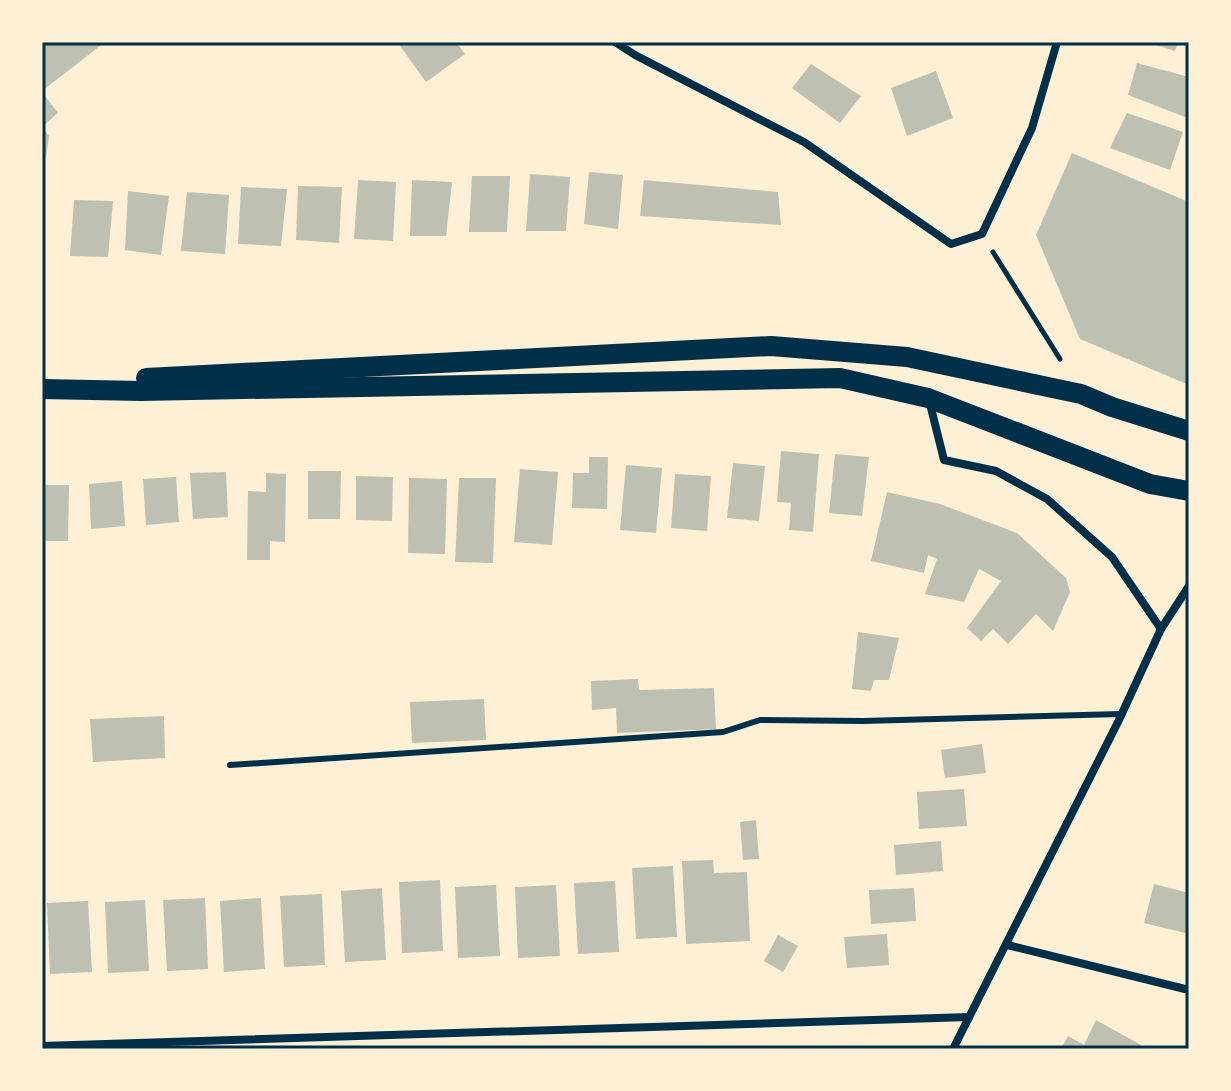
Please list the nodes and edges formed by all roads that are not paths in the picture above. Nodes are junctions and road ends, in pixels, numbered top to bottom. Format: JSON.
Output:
{"nodes":[{"id":1,"x":615,"y":42,"type":"edge"},
{"id":2,"x":1057,"y":42,"type":"edge"},
{"id":3,"x":42,"y":387,"type":"edge"},
{"id":4,"x":928,"y":398,"type":"junction"},
{"id":5,"x":1189,"y":431,"type":"edge"},
{"id":6,"x":1189,"y":491,"type":"edge"},
{"id":7,"x":1189,"y":586,"type":"edge"},
{"id":8,"x":1161,"y":629,"type":"junction"},
{"id":9,"x":1121,"y":714,"type":"junction"},
{"id":10,"x":230,"y":765,"type":"dead end"},
{"id":11,"x":1007,"y":945,"type":"junction"},
{"id":12,"x":1189,"y":990,"type":"edge"},
{"id":13,"x":969,"y":1017,"type":"junction"},
{"id":14,"x":42,"y":1046,"type":"edge"},
{"id":15,"x":953,"y":1049,"type":"edge"}],
"edges":[{"from":1,"to":2,"type":"street"},
{"from":3,"to":4,"type":"main road"},
{"from":3,"to":5,"type":"main road"},
{"from":4,"to":6,"type":"main road"},
{"from":4,"to":8,"type":"street"},
{"from":7,"to":8,"type":"street"},
{"from":8,"to":9,"type":"street"},
{"from":9,"to":10,"type":"lane"},
{"from":9,"to":11,"type":"street"},
{"from":11,"to":12,"type":"street"},
{"from":11,"to":13,"type":"street"},
{"from":13,"to":14,"type":"street"},
{"from":13,"to":15,"type":"street"}]}
